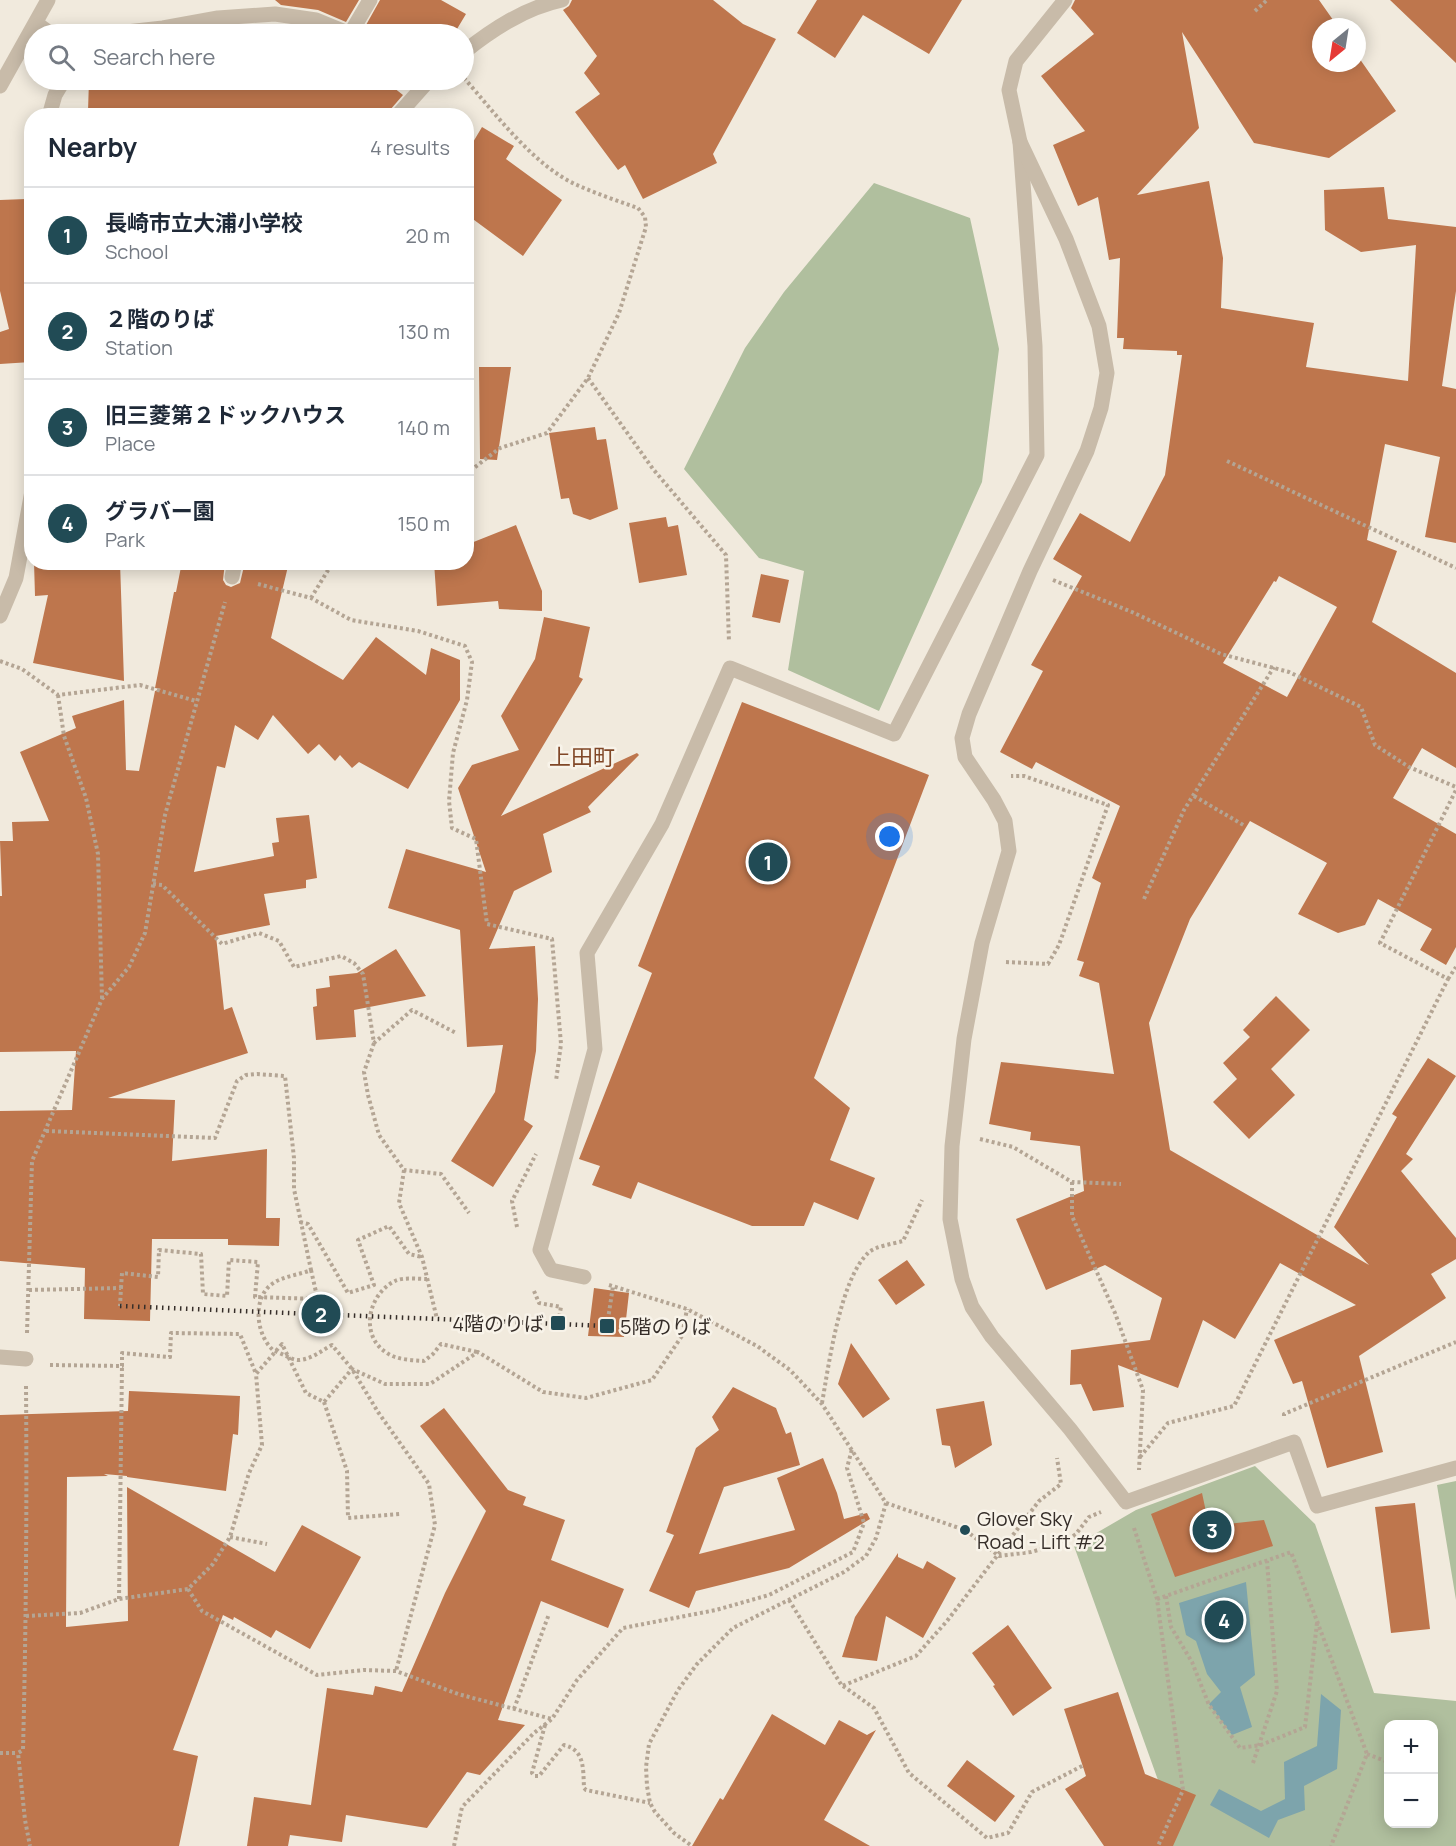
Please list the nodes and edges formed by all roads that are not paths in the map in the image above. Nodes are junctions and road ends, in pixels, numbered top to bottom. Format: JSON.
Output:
{"nodes":[{"id":1,"x":48,"y":0,"type":"edge"},
{"id":2,"x":370,"y":0,"type":"edge"},
{"id":3,"x":562,"y":0,"type":"edge"},
{"id":4,"x":1065,"y":0,"type":"edge"},
{"id":5,"x":36,"y":22,"type":"joint"},
{"id":6,"x":38,"y":24,"type":"edge"},
{"id":7,"x":185,"y":24,"type":"edge"},
{"id":8,"x":326,"y":24,"type":"edge"},
{"id":9,"x":356,"y":24,"type":"edge"},
{"id":10,"x":24,"y":43,"type":"edge"},
{"id":11,"x":474,"y":44,"type":"edge"},
{"id":12,"x":0,"y":86,"type":"edge"},
{"id":13,"x":58,"y":90,"type":"edge"},
{"id":14,"x":417,"y":90,"type":"edge"},
{"id":15,"x":52,"y":108,"type":"edge"},
{"id":16,"x":403,"y":108,"type":"edge"},
{"id":17,"x":1020,"y":142,"type":"junction"},
{"id":18,"x":24,"y":534,"type":"edge"},
{"id":19,"x":0,"y":616,"type":"edge"},
{"id":20,"x":584,"y":1277,"type":"road end"},
{"id":21,"x":0,"y":1357,"type":"edge"},
{"id":22,"x":26,"y":1362,"type":"road end"},
{"id":23,"x":1456,"y":1468,"type":"edge"}],
"edges":[{"from":1,"to":5,"type":"street"},
{"from":2,"to":9,"type":"street"},
{"from":3,"to":11,"type":"street"},
{"from":4,"to":17,"type":"street"},
{"from":5,"to":6,"type":"street"},
{"from":7,"to":8,"type":"street"},
{"from":10,"to":12,"type":"street"},
{"from":13,"to":15,"type":"street"},
{"from":14,"to":16,"type":"street"},
{"from":17,"to":20,"type":"street"},
{"from":17,"to":23,"type":"street"},
{"from":18,"to":19,"type":"street"},
{"from":21,"to":22,"type":"street"}]}
